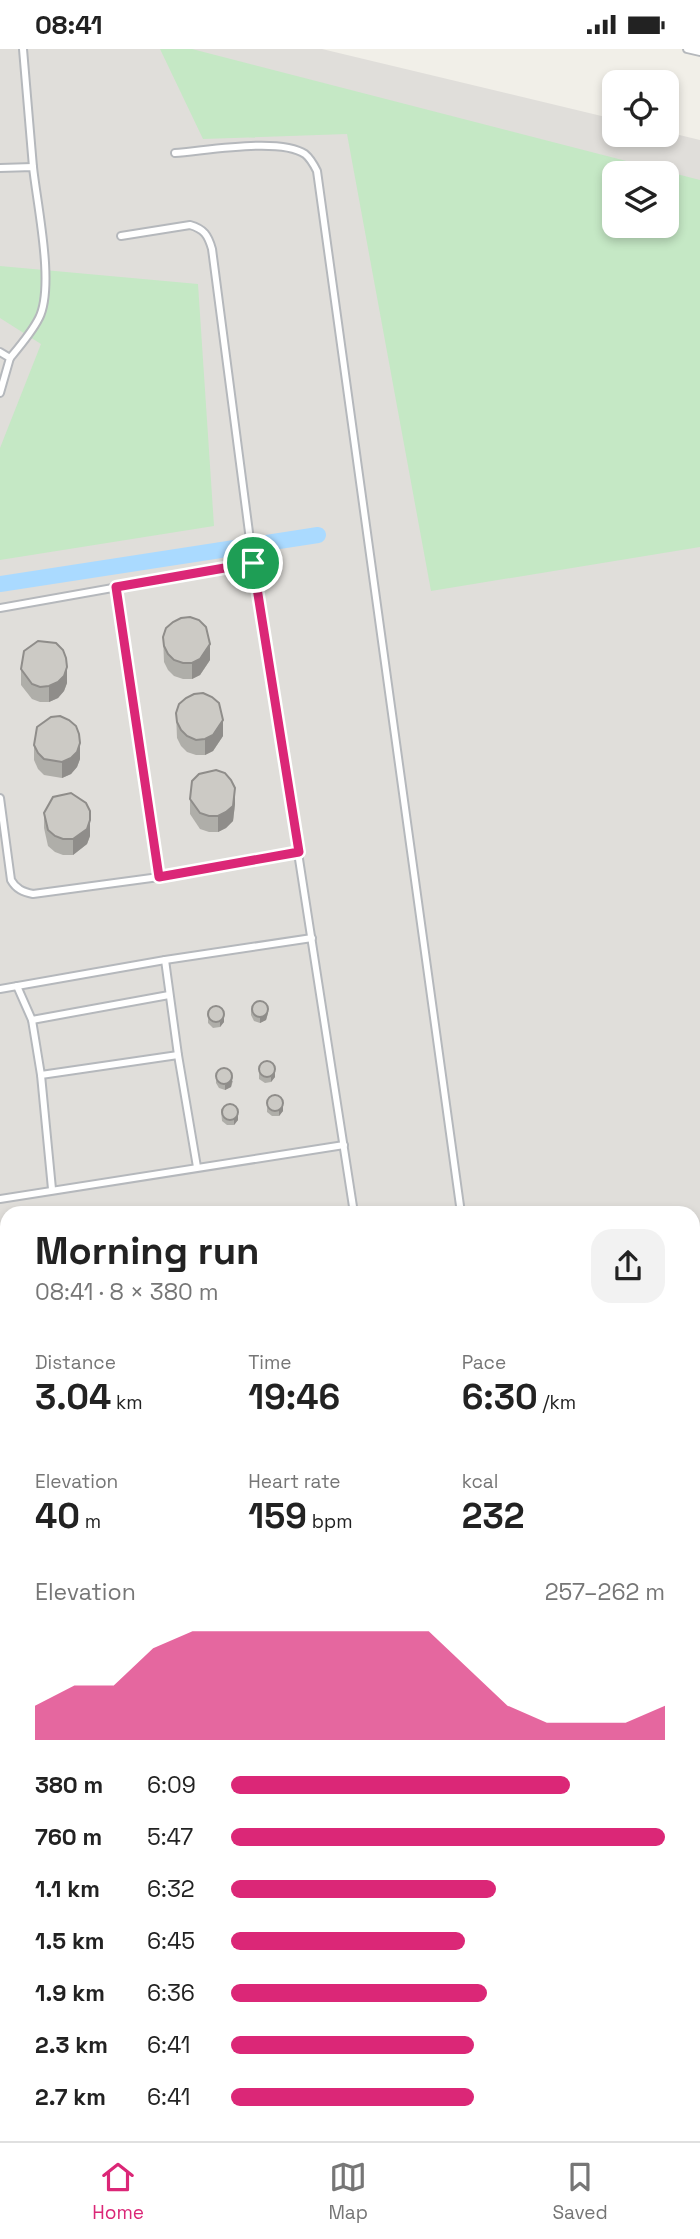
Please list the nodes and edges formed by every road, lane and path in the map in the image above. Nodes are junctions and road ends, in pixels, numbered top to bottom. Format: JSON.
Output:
{"nodes":[{"id":1,"x":23,"y":49,"type":"edge"},
{"id":2,"x":687,"y":49,"type":"edge"},
{"id":3,"x":700,"y":52,"type":"edge"},
{"id":4,"x":175,"y":153,"type":"dead end"},
{"id":5,"x":33,"y":167,"type":"junction"},
{"id":6,"x":0,"y":168,"type":"edge"},
{"id":7,"x":121,"y":236,"type":"dead end"},
{"id":8,"x":0,"y":352,"type":"edge"},
{"id":9,"x":10,"y":358,"type":"junction"},
{"id":10,"x":0,"y":393,"type":"edge"},
{"id":11,"x":253,"y":563,"type":"junction"},
{"id":12,"x":116,"y":587,"type":"junction"},
{"id":13,"x":0,"y":608,"type":"edge"},
{"id":14,"x":0,"y":798,"type":"edge"},
{"id":15,"x":299,"y":852,"type":"junction"},
{"id":16,"x":9,"y":862,"type":"junction"},
{"id":17,"x":0,"y":863,"type":"edge"},
{"id":18,"x":159,"y":877,"type":"junction"},
{"id":19,"x":312,"y":938,"type":"junction"},
{"id":20,"x":166,"y":960,"type":"junction"},
{"id":21,"x":17,"y":986,"type":"junction"},
{"id":22,"x":0,"y":989,"type":"edge"},
{"id":23,"x":169,"y":995,"type":"junction"},
{"id":24,"x":32,"y":1020,"type":"junction"},
{"id":25,"x":177,"y":1055,"type":"junction"},
{"id":26,"x":41,"y":1075,"type":"junction"},
{"id":27,"x":344,"y":1145,"type":"junction"},
{"id":28,"x":197,"y":1167,"type":"junction"},
{"id":29,"x":52,"y":1189,"type":"junction"},
{"id":30,"x":0,"y":1199,"type":"edge"},
{"id":31,"x":353,"y":1206,"type":"edge"},
{"id":32,"x":460,"y":1206,"type":"edge"}],
"edges":[{"from":1,"to":5,"type":"lane"},
{"from":2,"to":3,"type":"lane"},
{"from":4,"to":32,"type":"lane"},
{"from":5,"to":6,"type":"lane"},
{"from":5,"to":9,"type":"lane"},
{"from":7,"to":11,"type":"lane"},
{"from":8,"to":9,"type":"lane"},
{"from":9,"to":10,"type":"lane"},
{"from":11,"to":12,"type":"lane"},
{"from":11,"to":15,"type":"lane"},
{"from":12,"to":13,"type":"lane"},
{"from":12,"to":18,"type":"lane"},
{"from":14,"to":16,"type":"lane"},
{"from":15,"to":18,"type":"lane"},
{"from":15,"to":19,"type":"lane"},
{"from":16,"to":17,"type":"lane"},
{"from":16,"to":18,"type":"lane"},
{"from":19,"to":20,"type":"lane"},
{"from":19,"to":27,"type":"lane"},
{"from":20,"to":21,"type":"lane"},
{"from":20,"to":23,"type":"lane"},
{"from":21,"to":22,"type":"lane"},
{"from":21,"to":24,"type":"lane"},
{"from":23,"to":24,"type":"lane"},
{"from":23,"to":25,"type":"lane"},
{"from":24,"to":26,"type":"lane"},
{"from":25,"to":26,"type":"lane"},
{"from":25,"to":28,"type":"lane"},
{"from":26,"to":29,"type":"lane"},
{"from":27,"to":28,"type":"lane"},
{"from":27,"to":31,"type":"lane"},
{"from":28,"to":29,"type":"lane"},
{"from":29,"to":30,"type":"lane"}]}
